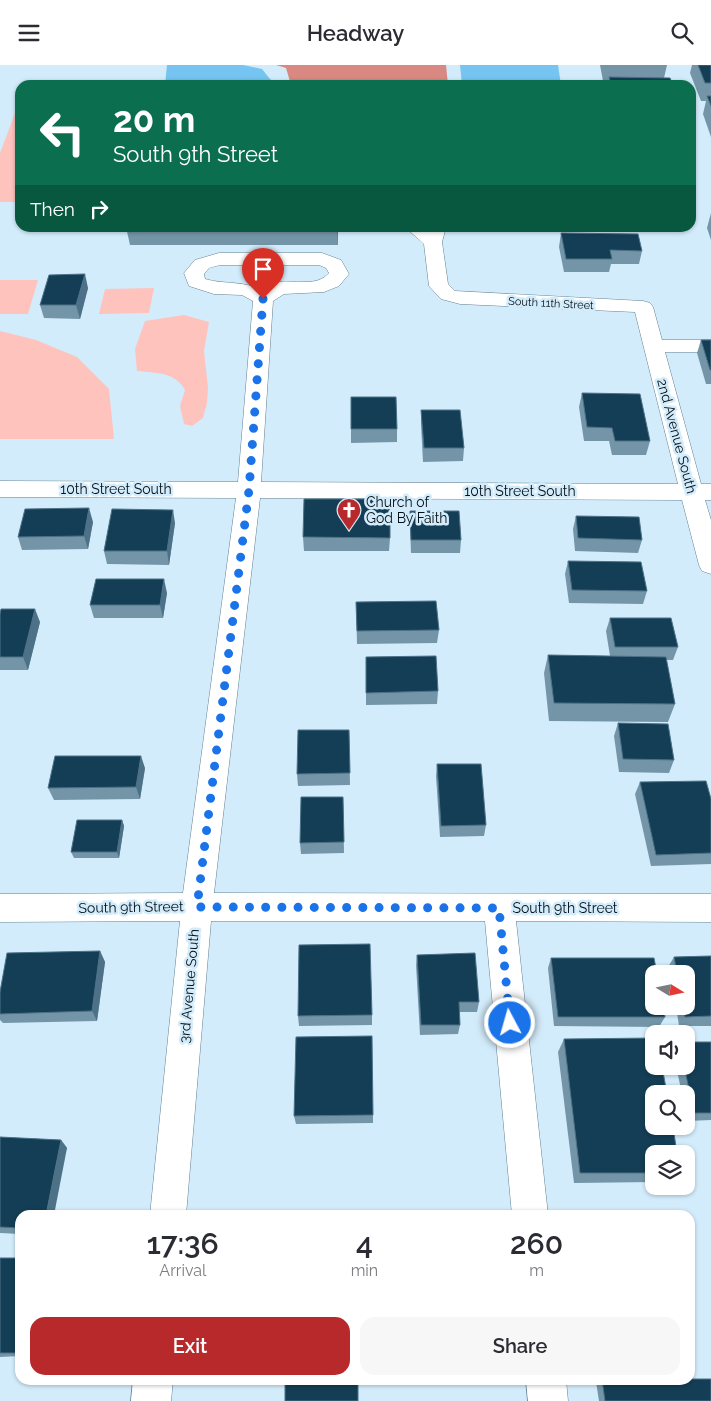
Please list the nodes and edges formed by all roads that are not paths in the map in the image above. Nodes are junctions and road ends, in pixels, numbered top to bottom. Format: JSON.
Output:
{"nodes":[{"id":1,"x":435,"y":235,"type":"edge"},
{"id":2,"x":263,"y":299,"type":"junction"},
{"id":3,"x":642,"y":307,"type":"joint"},
{"id":4,"x":653,"y":346,"type":"junction"},
{"id":5,"x":711,"y":346,"type":"edge"},
{"id":6,"x":0,"y":489,"type":"edge"},
{"id":7,"x":249,"y":490,"type":"junction"},
{"id":8,"x":701,"y":492,"type":"edge"},
{"id":9,"x":711,"y":565,"type":"edge"},
{"id":10,"x":197,"y":907,"type":"junction"},
{"id":11,"x":0,"y":908,"type":"edge"},
{"id":12,"x":499,"y":908,"type":"junction"},
{"id":13,"x":711,"y":908,"type":"edge"},
{"id":14,"x":168,"y":1210,"type":"edge"},
{"id":15,"x":529,"y":1210,"type":"edge"},
{"id":16,"x":153,"y":1385,"type":"edge"},
{"id":17,"x":546,"y":1385,"type":"edge"},
{"id":18,"x":151,"y":1401,"type":"edge"},
{"id":19,"x":548,"y":1401,"type":"edge"}],
"edges":[{"from":1,"to":3,"type":"street","name":"South 11th Street"},
{"from":2,"to":2,"type":"street"},
{"from":2,"to":7,"type":"street","name":"3rd Avenue South"},
{"from":3,"to":4,"type":"street","name":"2nd Avenue South"},
{"from":4,"to":5,"type":"street"},
{"from":4,"to":8,"type":"street","name":"2nd Avenue South"},
{"from":6,"to":7,"type":"street","name":"10th Street South"},
{"from":7,"to":8,"type":"street","name":"10th Street South"},
{"from":7,"to":10,"type":"street","name":"3rd Avenue South"},
{"from":8,"to":9,"type":"street","name":"2nd Avenue South"},
{"from":10,"to":11,"type":"street","name":"South 9th Street"},
{"from":10,"to":12,"type":"street","name":"South 9th Street"},
{"from":10,"to":14,"type":"street","name":"3rd Avenue South"},
{"from":12,"to":13,"type":"street","name":"South 9th Street"},
{"from":12,"to":15,"type":"street"},
{"from":16,"to":18,"type":"street"},
{"from":17,"to":19,"type":"street"}]}
